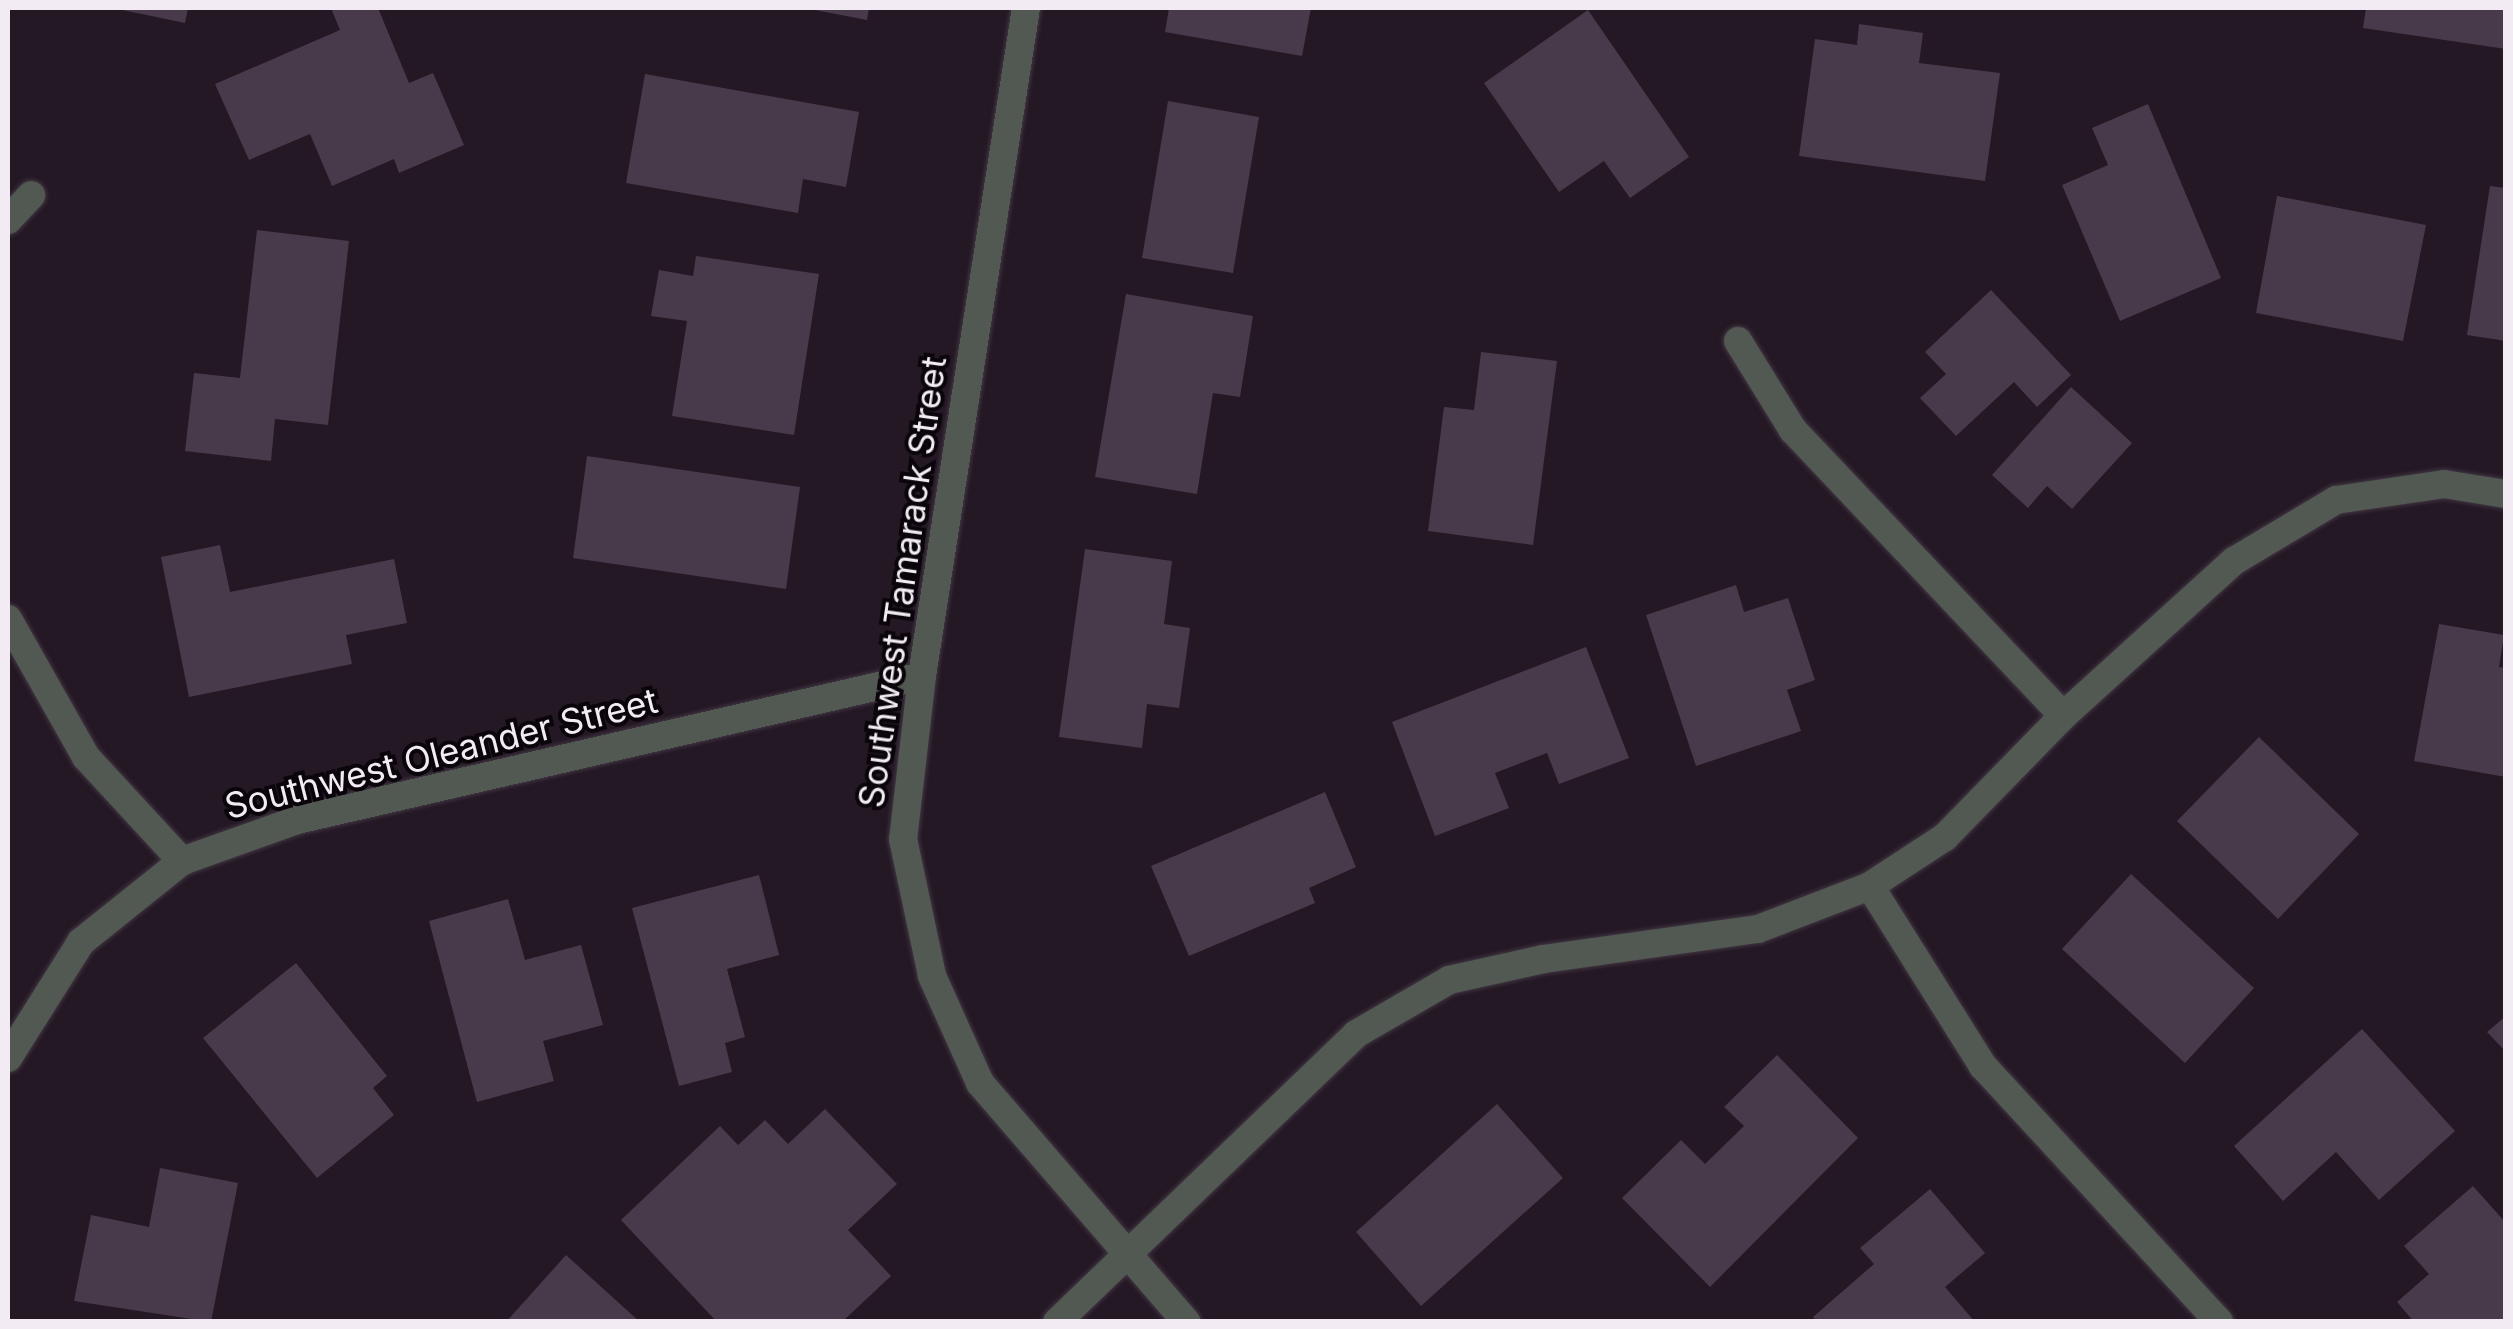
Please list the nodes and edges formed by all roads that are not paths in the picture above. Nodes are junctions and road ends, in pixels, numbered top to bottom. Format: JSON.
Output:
{"nodes":[{"id":1,"x":1026,"y":8,"type":"edge"},
{"id":2,"x":31,"y":194,"type":"dead end"},
{"id":3,"x":8,"y":220,"type":"edge"},
{"id":4,"x":1738,"y":341,"type":"dead end"},
{"id":5,"x":2506,"y":494,"type":"edge"},
{"id":6,"x":8,"y":619,"type":"edge"},
{"id":7,"x":922,"y":676,"type":"junction"},
{"id":8,"x":2063,"y":716,"type":"junction"},
{"id":9,"x":182,"y":861,"type":"junction"},
{"id":10,"x":1870,"y":886,"type":"junction"},
{"id":11,"x":8,"y":1058,"type":"edge"},
{"id":12,"x":1124,"y":1254,"type":"junction"},
{"id":13,"x":1057,"y":1322,"type":"edge"},
{"id":14,"x":1186,"y":1322,"type":"edge"},
{"id":15,"x":2220,"y":1322,"type":"edge"}],
"edges":[{"from":1,"to":7,"type":"street","name":"Southwest Tamarack Street"},
{"from":2,"to":3,"type":"street"},
{"from":4,"to":8,"type":"street"},
{"from":5,"to":8,"type":"street"},
{"from":6,"to":9,"type":"street"},
{"from":7,"to":9,"type":"street","name":"Southwest Oleander Street"},
{"from":7,"to":12,"type":"street","name":"Southwest Tamarack Street"},
{"from":8,"to":10,"type":"street"},
{"from":9,"to":11,"type":"street","name":"Southwest Oleander Street"},
{"from":10,"to":12,"type":"street"},
{"from":10,"to":15,"type":"street"},
{"from":12,"to":13,"type":"street"},
{"from":12,"to":14,"type":"street","name":"Southwest Tamarack Street"}]}
